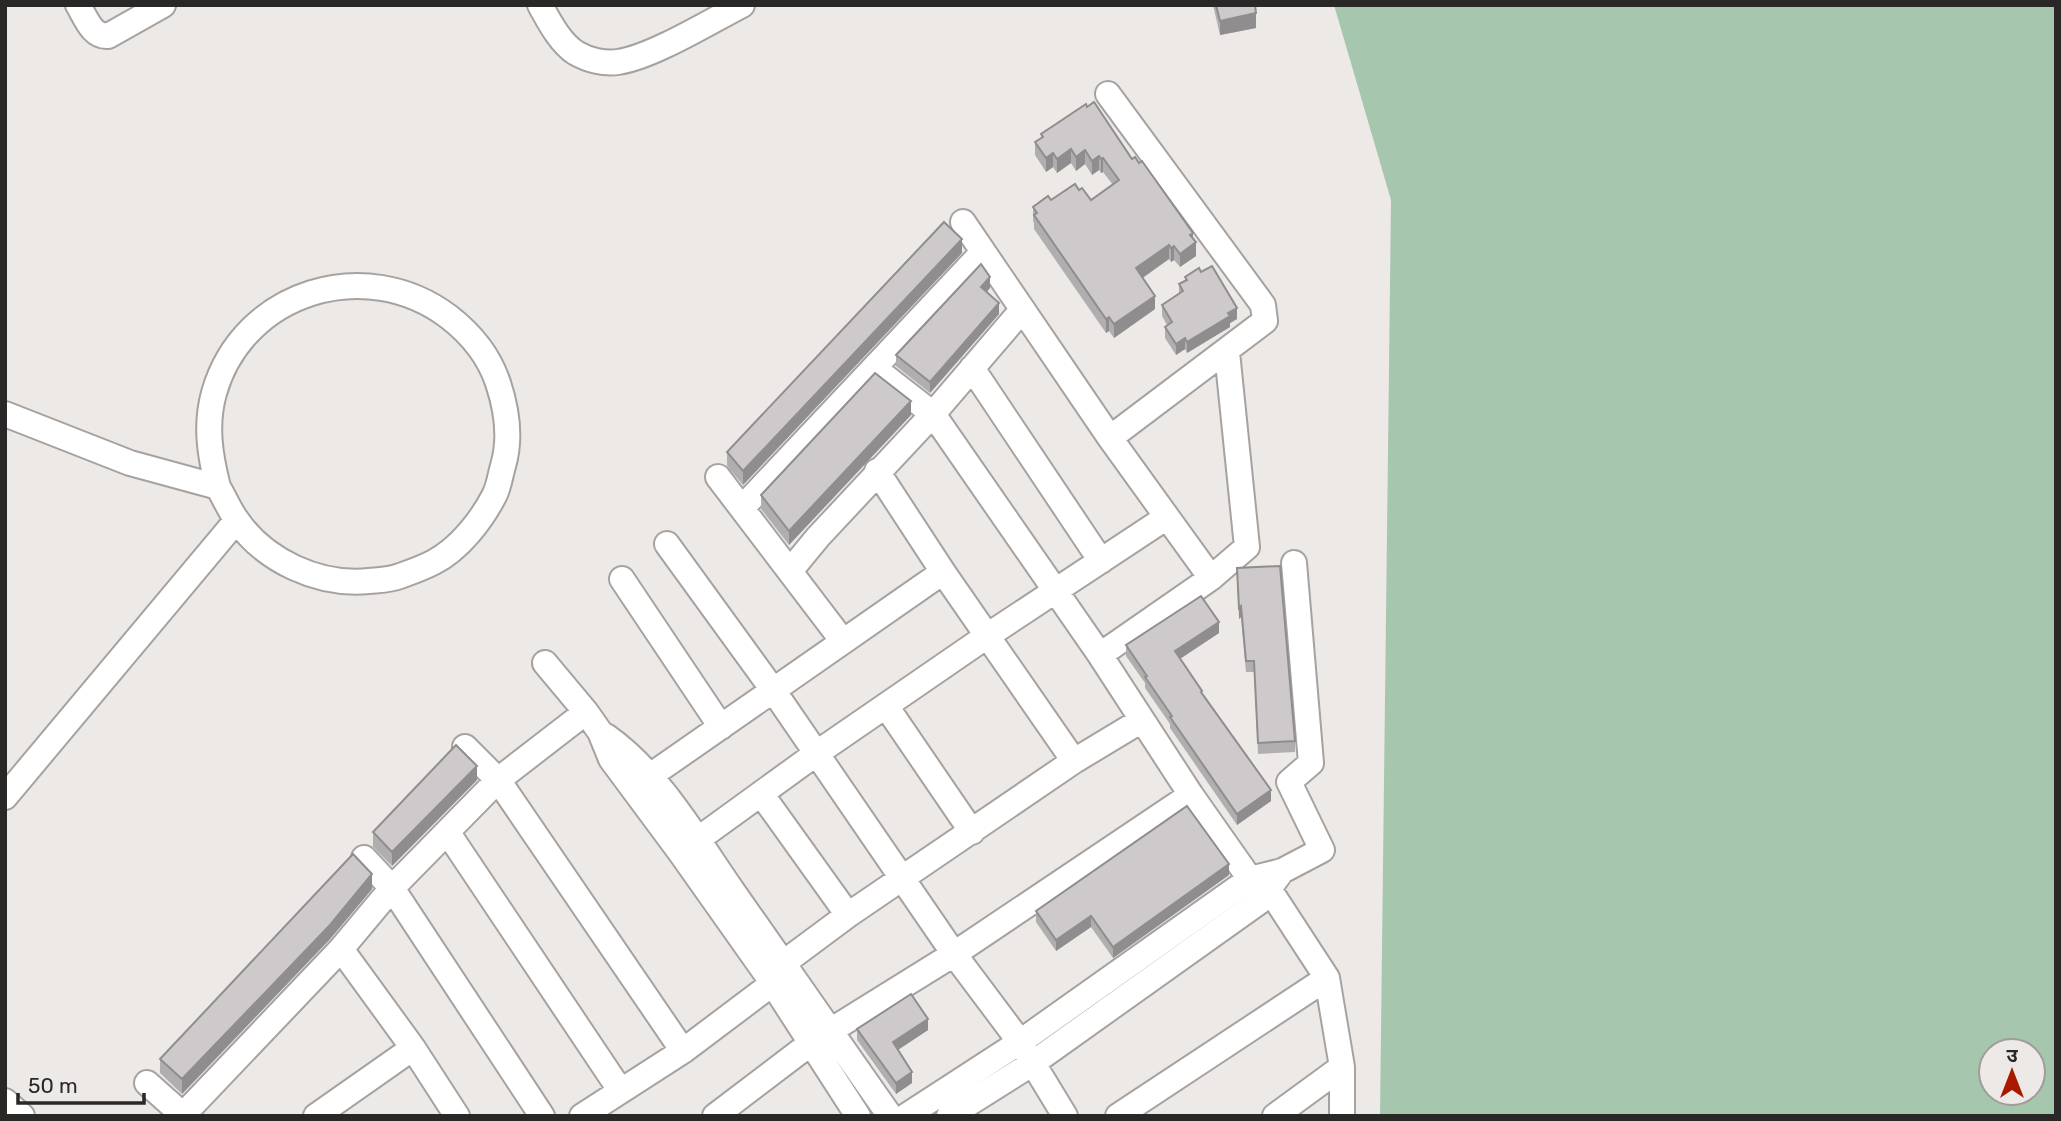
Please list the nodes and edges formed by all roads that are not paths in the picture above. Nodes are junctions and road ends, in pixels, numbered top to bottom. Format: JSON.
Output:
{"nodes":[{"id":1,"x":78,"y":5,"type":"edge"},
{"id":2,"x":163,"y":5,"type":"edge"},
{"id":3,"x":540,"y":5,"type":"edge"},
{"id":4,"x":742,"y":5,"type":"edge"},
{"id":5,"x":1108,"y":94,"type":"dead end"},
{"id":6,"x":963,"y":222,"type":"dead end"},
{"id":7,"x":983,"y":252,"type":"junction"},
{"id":8,"x":1022,"y":310,"type":"junction"},
{"id":9,"x":1227,"y":352,"type":"junction"},
{"id":10,"x":874,"y":368,"type":"junction"},
{"id":11,"x":972,"y":368,"type":"junction"},
{"id":12,"x":5,"y":414,"type":"edge"},
{"id":13,"x":933,"y":414,"type":"junction"},
{"id":14,"x":1110,"y":438,"type":"junction"},
{"id":15,"x":877,"y":471,"type":"junction"},
{"id":16,"x":718,"y":477,"type":"dead end"},
{"id":17,"x":218,"y":487,"type":"junction"},
{"id":18,"x":742,"y":508,"type":"junction"},
{"id":19,"x":1167,"y":517,"type":"junction"},
{"id":20,"x":236,"y":520,"type":"junction"},
{"id":21,"x":667,"y":544,"type":"dead end"},
{"id":22,"x":1101,"y":561,"type":"junction"},
{"id":23,"x":1294,"y":564,"type":"dead end"},
{"id":24,"x":790,"y":571,"type":"junction"},
{"id":25,"x":943,"y":572,"type":"junction"},
{"id":26,"x":1211,"y":578,"type":"junction"},
{"id":27,"x":622,"y":579,"type":"dead end"},
{"id":28,"x":1055,"y":592,"type":"junction"},
{"id":29,"x":987,"y":636,"type":"junction"},
{"id":30,"x":842,"y":640,"type":"junction"},
{"id":31,"x":1100,"y":655,"type":"junction"},
{"id":32,"x":545,"y":663,"type":"dead end"},
{"id":33,"x":773,"y":690,"type":"junction"},
{"id":34,"x":886,"y":706,"type":"junction"},
{"id":35,"x":1142,"y":720,"type":"junction"},
{"id":36,"x":593,"y":722,"type":"junction"},
{"id":37,"x":721,"y":727,"type":"junction"},
{"id":38,"x":465,"y":747,"type":"dead end"},
{"id":39,"x":817,"y":753,"type":"junction"},
{"id":40,"x":1074,"y":761,"type":"junction"},
{"id":41,"x":650,"y":776,"type":"junction"},
{"id":42,"x":498,"y":780,"type":"junction"},
{"id":43,"x":762,"y":795,"type":"junction"},
{"id":44,"x":1191,"y":795,"type":"junction"},
{"id":45,"x":5,"y":797,"type":"edge"},
{"id":46,"x":972,"y":832,"type":"junction"},
{"id":47,"x":448,"y":833,"type":"junction"},
{"id":48,"x":697,"y":840,"type":"junction"},
{"id":49,"x":364,"y":858,"type":"dead end"},
{"id":50,"x":903,"y":878,"type":"junction"},
{"id":51,"x":1267,"y":880,"type":"junction"},
{"id":52,"x":392,"y":888,"type":"junction"},
{"id":53,"x":848,"y":915,"type":"junction"},
{"id":54,"x":341,"y":949,"type":"junction"},
{"id":55,"x":954,"y":954,"type":"junction"},
{"id":56,"x":774,"y":974,"type":"junction"},
{"id":57,"x":1328,"y":978,"type":"junction"},
{"id":58,"x":820,"y":1037,"type":"junction"},
{"id":59,"x":413,"y":1048,"type":"junction"},
{"id":60,"x":683,"y":1051,"type":"junction"},
{"id":61,"x":1026,"y":1052,"type":"junction"},
{"id":62,"x":1342,"y":1067,"type":"junction"},
{"id":63,"x":147,"y":1083,"type":"dead end"},
{"id":64,"x":620,"y":1090,"type":"junction"},
{"id":65,"x":5,"y":1101,"type":"edge"},
{"id":66,"x":1154,"y":1106,"type":"edge"},
{"id":67,"x":184,"y":1115,"type":"edge"},
{"id":68,"x":456,"y":1115,"type":"edge"},
{"id":69,"x":22,"y":1116,"type":"edge"},
{"id":70,"x":316,"y":1116,"type":"edge"},
{"id":71,"x":542,"y":1116,"type":"edge"},
{"id":72,"x":582,"y":1116,"type":"edge"},
{"id":73,"x":715,"y":1116,"type":"edge"},
{"id":74,"x":858,"y":1116,"type":"edge"},
{"id":75,"x":890,"y":1116,"type":"edge"},
{"id":76,"x":906,"y":1116,"type":"edge"},
{"id":77,"x":949,"y":1116,"type":"edge"},
{"id":78,"x":1065,"y":1116,"type":"edge"},
{"id":79,"x":1118,"y":1116,"type":"edge"},
{"id":80,"x":1275,"y":1116,"type":"edge"},
{"id":81,"x":1342,"y":1116,"type":"edge"}],
"edges":[{"from":1,"to":2,"type":"street"},
{"from":3,"to":4,"type":"street"},
{"from":5,"to":9,"type":"street"},
{"from":6,"to":7,"type":"street"},
{"from":7,"to":8,"type":"street"},
{"from":7,"to":10,"type":"street"},
{"from":8,"to":11,"type":"street"},
{"from":8,"to":14,"type":"street"},
{"from":9,"to":14,"type":"street"},
{"from":9,"to":26,"type":"street"},
{"from":10,"to":13,"type":"street"},
{"from":10,"to":18,"type":"street"},
{"from":11,"to":13,"type":"street"},
{"from":11,"to":22,"type":"street"},
{"from":12,"to":17,"type":"street"},
{"from":13,"to":15,"type":"street"},
{"from":13,"to":28,"type":"street"},
{"from":14,"to":19,"type":"street"},
{"from":15,"to":24,"type":"street"},
{"from":15,"to":25,"type":"street"},
{"from":16,"to":18,"type":"street"},
{"from":17,"to":20,"type":"street"},
{"from":17,"to":20,"type":"street"},
{"from":18,"to":24,"type":"street"},
{"from":19,"to":22,"type":"street"},
{"from":19,"to":26,"type":"street"},
{"from":20,"to":45,"type":"street"},
{"from":21,"to":33,"type":"street"},
{"from":22,"to":28,"type":"street"},
{"from":23,"to":51,"type":"street"},
{"from":24,"to":30,"type":"street"},
{"from":25,"to":29,"type":"street"},
{"from":25,"to":30,"type":"street"},
{"from":26,"to":31,"type":"street"},
{"from":27,"to":37,"type":"street"},
{"from":28,"to":29,"type":"street"},
{"from":28,"to":31,"type":"street"},
{"from":29,"to":34,"type":"street"},
{"from":29,"to":40,"type":"street"},
{"from":30,"to":33,"type":"street"},
{"from":31,"to":35,"type":"street"},
{"from":32,"to":36,"type":"street"},
{"from":33,"to":37,"type":"street"},
{"from":33,"to":39,"type":"street"},
{"from":34,"to":39,"type":"street"},
{"from":34,"to":46,"type":"street"},
{"from":35,"to":40,"type":"street"},
{"from":35,"to":44,"type":"street"},
{"from":36,"to":41,"type":"street"},
{"from":36,"to":42,"type":"street"},
{"from":36,"to":56,"type":"street"},
{"from":37,"to":41,"type":"street"},
{"from":38,"to":42,"type":"street"},
{"from":39,"to":43,"type":"street"},
{"from":39,"to":50,"type":"street"},
{"from":40,"to":46,"type":"street"},
{"from":41,"to":48,"type":"street"},
{"from":42,"to":47,"type":"street"},
{"from":42,"to":60,"type":"street"},
{"from":43,"to":48,"type":"street"},
{"from":43,"to":53,"type":"street"},
{"from":44,"to":51,"type":"street"},
{"from":44,"to":55,"type":"street"},
{"from":46,"to":50,"type":"street"},
{"from":47,"to":52,"type":"street"},
{"from":47,"to":64,"type":"street"},
{"from":48,"to":56,"type":"street"},
{"from":49,"to":52,"type":"street"},
{"from":50,"to":53,"type":"street"},
{"from":50,"to":55,"type":"street"},
{"from":51,"to":57,"type":"street"},
{"from":51,"to":61,"type":"street"},
{"from":52,"to":54,"type":"street"},
{"from":52,"to":71,"type":"street"},
{"from":53,"to":56,"type":"street"},
{"from":54,"to":59,"type":"street"},
{"from":54,"to":67,"type":"street"},
{"from":55,"to":58,"type":"street"},
{"from":55,"to":61,"type":"street"},
{"from":56,"to":58,"type":"street"},
{"from":56,"to":60,"type":"street"},
{"from":57,"to":62,"type":"street"},
{"from":57,"to":66,"type":"street"},
{"from":58,"to":73,"type":"street"},
{"from":58,"to":74,"type":"street"},
{"from":58,"to":75,"type":"street"},
{"from":59,"to":68,"type":"street"},
{"from":59,"to":70,"type":"street"},
{"from":60,"to":64,"type":"street"},
{"from":61,"to":76,"type":"street"},
{"from":61,"to":77,"type":"street"},
{"from":61,"to":78,"type":"street"},
{"from":62,"to":80,"type":"street"},
{"from":62,"to":81,"type":"street"},
{"from":63,"to":67,"type":"street"},
{"from":64,"to":72,"type":"street"},
{"from":65,"to":69,"type":"street"},
{"from":66,"to":79,"type":"street"}]}
